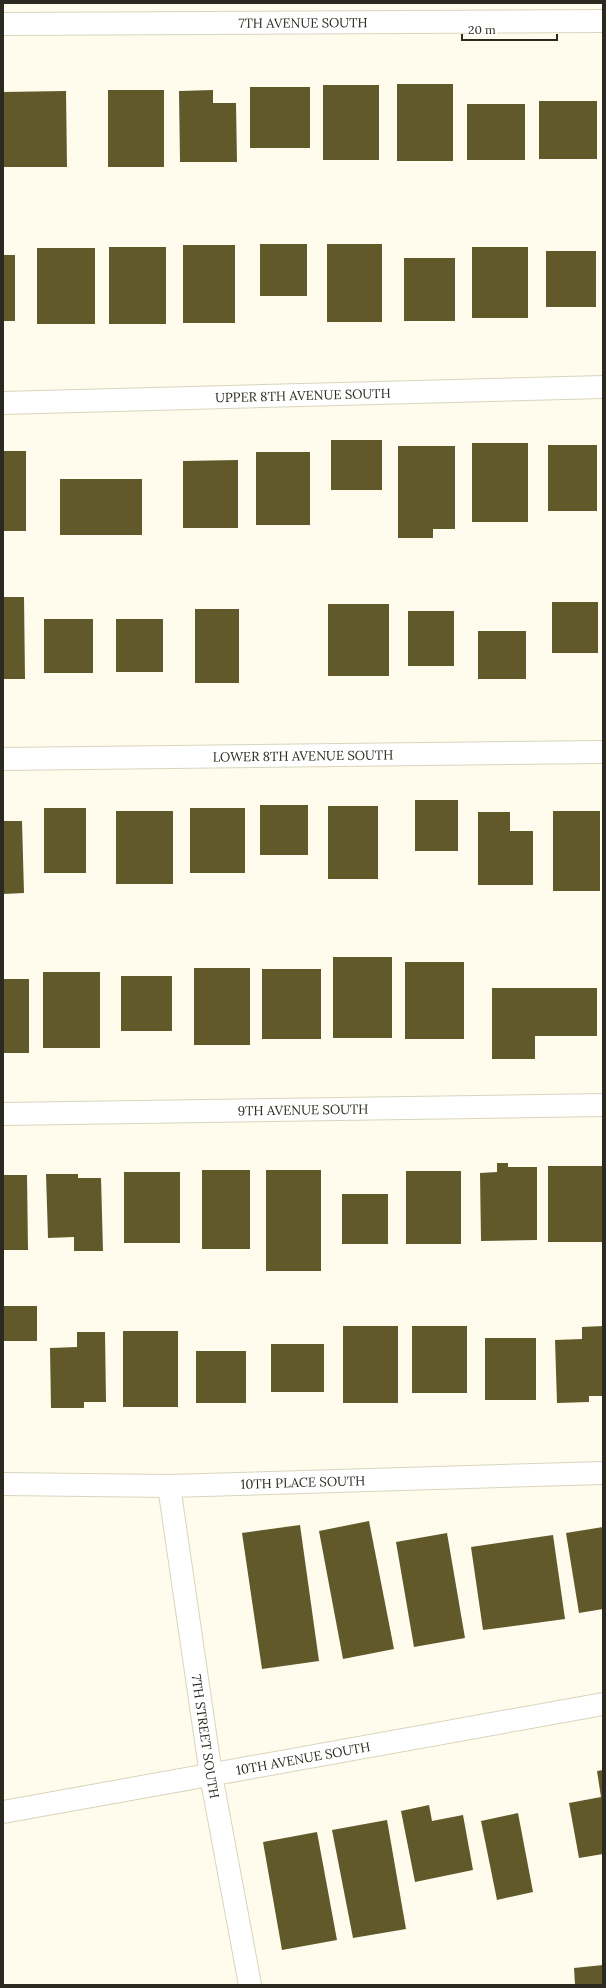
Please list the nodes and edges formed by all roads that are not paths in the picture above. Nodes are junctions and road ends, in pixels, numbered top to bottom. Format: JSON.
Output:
{"nodes":[{"id":1,"x":603,"y":21,"type":"edge"},
{"id":2,"x":3,"y":24,"type":"edge"},
{"id":3,"x":603,"y":386,"type":"edge"},
{"id":4,"x":3,"y":403,"type":"edge"},
{"id":5,"x":603,"y":752,"type":"edge"},
{"id":6,"x":3,"y":760,"type":"edge"},
{"id":7,"x":603,"y":1105,"type":"edge"},
{"id":8,"x":3,"y":1114,"type":"edge"},
{"id":9,"x":603,"y":1473,"type":"edge"},
{"id":10,"x":3,"y":1484,"type":"edge"},
{"id":11,"x":169,"y":1486,"type":"junction"},
{"id":12,"x":603,"y":1704,"type":"edge"},
{"id":13,"x":211,"y":1775,"type":"junction"},
{"id":14,"x":3,"y":1812,"type":"edge"},
{"id":15,"x":250,"y":1985,"type":"edge"}],
"edges":[{"from":1,"to":2,"type":"street","name":"7TH AVENUE SOUTH"},
{"from":3,"to":4,"type":"street","name":"UPPER 8TH AVENUE SOUTH"},
{"from":5,"to":6,"type":"street","name":"LOWER 8TH AVENUE SOUTH"},
{"from":7,"to":8,"type":"street","name":"9TH AVENUE SOUTH"},
{"from":9,"to":11,"type":"street","name":"10TH PLACE SOUTH"},
{"from":10,"to":11,"type":"street","name":"10TH PLACE SOUTH"},
{"from":11,"to":13,"type":"street","name":"7TH STREET SOUTH"},
{"from":12,"to":13,"type":"street","name":"10TH AVENUE SOUTH"},
{"from":13,"to":14,"type":"street","name":"10TH AVENUE SOUTH"},
{"from":13,"to":15,"type":"street","name":"7TH STREET SOUTH"}]}
